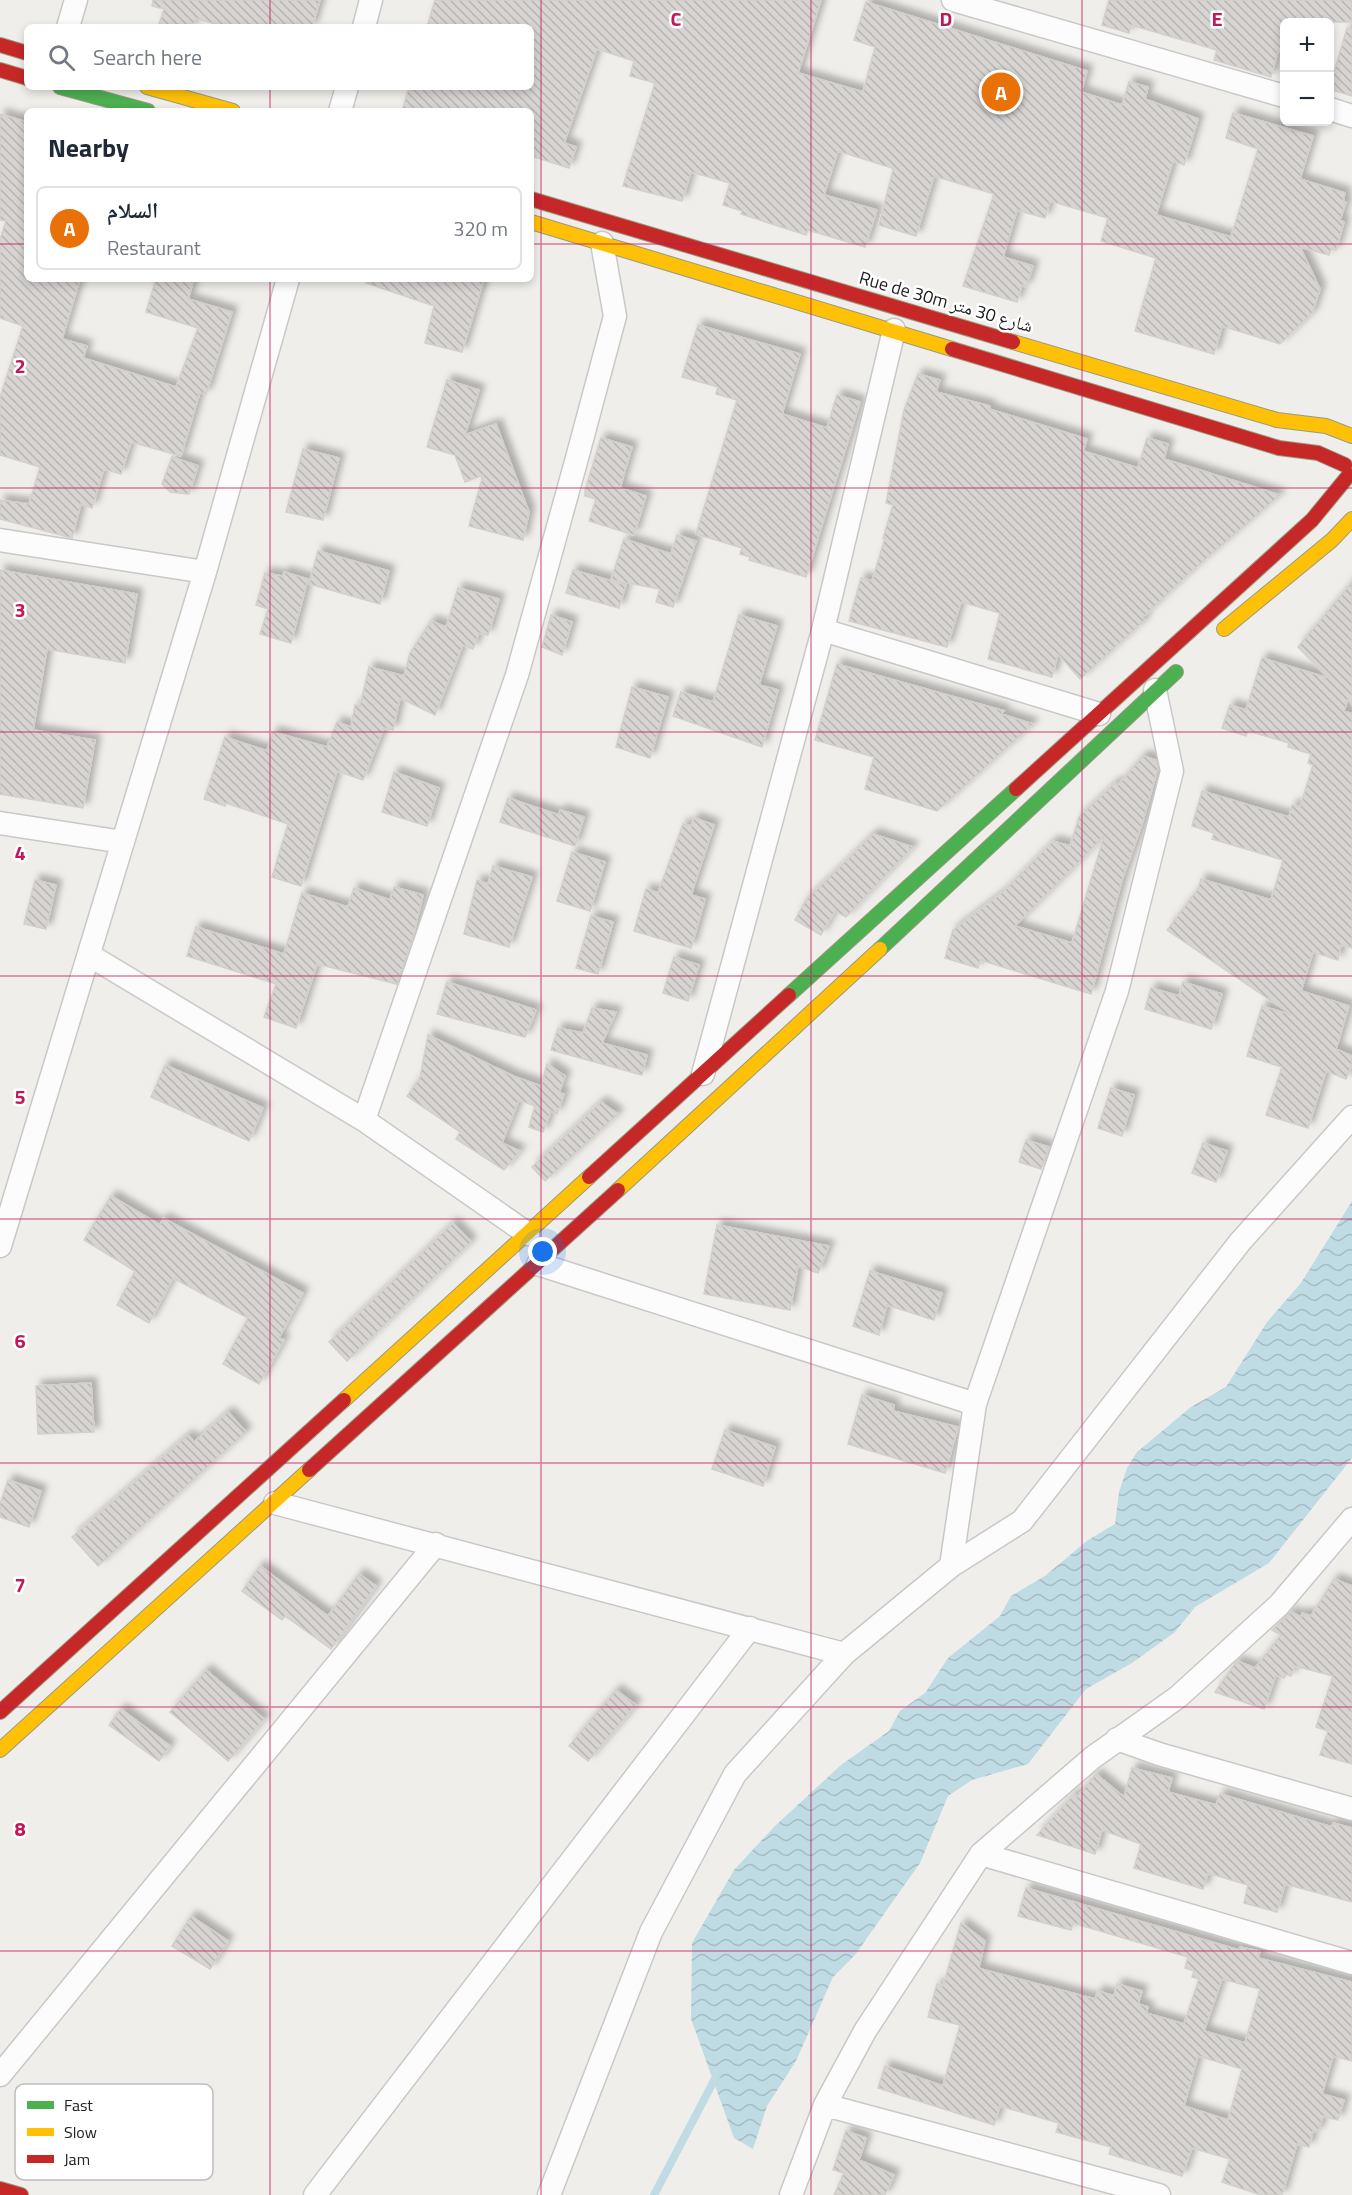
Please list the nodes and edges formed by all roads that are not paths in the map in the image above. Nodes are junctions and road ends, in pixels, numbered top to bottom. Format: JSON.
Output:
{"nodes":[{"id":1,"x":76,"y":0,"type":"edge"},
{"id":2,"x":371,"y":0,"type":"edge"},
{"id":3,"x":953,"y":0,"type":"edge"},
{"id":4,"x":69,"y":24,"type":"edge"},
{"id":5,"x":365,"y":24,"type":"edge"},
{"id":6,"x":0,"y":45,"type":"edge"},
{"id":7,"x":24,"y":52,"type":"edge"},
{"id":8,"x":0,"y":70,"type":"edge"},
{"id":9,"x":24,"y":77,"type":"edge"},
{"id":10,"x":71,"y":90,"type":"edge"},
{"id":11,"x":158,"y":90,"type":"edge"},
{"id":12,"x":346,"y":90,"type":"edge"},
{"id":13,"x":1280,"y":95,"type":"edge"},
{"id":14,"x":137,"y":108,"type":"edge"},
{"id":15,"x":222,"y":108,"type":"edge"},
{"id":16,"x":341,"y":108,"type":"edge"},
{"id":17,"x":1334,"y":111,"type":"edge"},
{"id":18,"x":1352,"y":116,"type":"edge"},
{"id":19,"x":534,"y":200,"type":"edge"},
{"id":20,"x":534,"y":223,"type":"edge"},
{"id":21,"x":602,"y":243,"type":"junction"},
{"id":22,"x":287,"y":282,"type":"edge"},
{"id":23,"x":894,"y":330,"type":"junction"},
{"id":24,"x":1352,"y":436,"type":"edge"},
{"id":25,"x":1352,"y":446,"type":"edge"},
{"id":26,"x":1348,"y":474,"type":"edge"},
{"id":27,"x":1352,"y":519,"type":"edge"},
{"id":28,"x":0,"y":540,"type":"edge"},
{"id":29,"x":205,"y":572,"type":"junction"},
{"id":30,"x":823,"y":630,"type":"junction"},
{"id":31,"x":1214,"y":638,"type":"dead end"},
{"id":32,"x":1189,"y":660,"type":"dead end"},
{"id":33,"x":1155,"y":690,"type":"junction"},
{"id":34,"x":1099,"y":714,"type":"junction"},
{"id":35,"x":0,"y":823,"type":"edge"},
{"id":36,"x":123,"y":842,"type":"junction"},
{"id":37,"x":89,"y":955,"type":"junction"},
{"id":38,"x":703,"y":1074,"type":"junction"},
{"id":39,"x":1352,"y":1117,"type":"edge"},
{"id":40,"x":364,"y":1120,"type":"junction"},
{"id":41,"x":528,"y":1234,"type":"junction"},
{"id":42,"x":0,"y":1246,"type":"edge"},
{"id":43,"x":538,"y":1264,"type":"junction"},
{"id":44,"x":975,"y":1404,"type":"junction"},
{"id":45,"x":275,"y":1503,"type":"junction"},
{"id":46,"x":1352,"y":1519,"type":"edge"},
{"id":47,"x":436,"y":1544,"type":"junction"},
{"id":48,"x":951,"y":1566,"type":"junction"},
{"id":49,"x":750,"y":1628,"type":"junction"},
{"id":50,"x":844,"y":1654,"type":"junction"},
{"id":51,"x":0,"y":1712,"type":"edge"},
{"id":52,"x":1117,"y":1739,"type":"junction"},
{"id":53,"x":0,"y":1750,"type":"edge"},
{"id":54,"x":1352,"y":1809,"type":"edge"},
{"id":55,"x":981,"y":1854,"type":"junction"},
{"id":56,"x":1352,"y":1963,"type":"edge"},
{"id":57,"x":0,"y":2075,"type":"edge"},
{"id":58,"x":825,"y":2105,"type":"junction"},
{"id":59,"x":0,"y":2189,"type":"edge"},
{"id":60,"x":21,"y":2195,"type":"edge"},
{"id":61,"x":315,"y":2195,"type":"edge"},
{"id":62,"x":549,"y":2195,"type":"edge"},
{"id":63,"x":791,"y":2195,"type":"edge"},
{"id":64,"x":1159,"y":2195,"type":"edge"}],
"edges":[{"from":1,"to":4,"type":"street"},
{"from":2,"to":5,"type":"street"},
{"from":3,"to":13,"type":"street"},
{"from":6,"to":7,"type":"street"},
{"from":8,"to":9,"type":"street"},
{"from":10,"to":14,"type":"street"},
{"from":11,"to":15,"type":"street"},
{"from":12,"to":16,"type":"street"},
{"from":17,"to":18,"type":"street"},
{"from":19,"to":24,"type":"street","name":"Rue de 30m شارع 30 متر"},
{"from":20,"to":21,"type":"street"},
{"from":21,"to":23,"type":"street"},
{"from":21,"to":40,"type":"street"},
{"from":22,"to":29,"type":"street"},
{"from":23,"to":26,"type":"street"},
{"from":23,"to":30,"type":"street"},
{"from":25,"to":26,"type":"street"},
{"from":26,"to":34,"type":"street"},
{"from":27,"to":31,"type":"street"},
{"from":28,"to":29,"type":"street"},
{"from":29,"to":36,"type":"street"},
{"from":30,"to":34,"type":"street"},
{"from":30,"to":38,"type":"street"},
{"from":32,"to":33,"type":"street"},
{"from":33,"to":43,"type":"street"},
{"from":33,"to":44,"type":"street"},
{"from":34,"to":38,"type":"street"},
{"from":35,"to":36,"type":"street"},
{"from":36,"to":37,"type":"street"},
{"from":37,"to":40,"type":"street"},
{"from":37,"to":42,"type":"street"},
{"from":38,"to":41,"type":"street"},
{"from":39,"to":48,"type":"street"},
{"from":40,"to":41,"type":"street"},
{"from":41,"to":51,"type":"street"},
{"from":43,"to":44,"type":"street"},
{"from":43,"to":45,"type":"street"},
{"from":44,"to":48,"type":"street"},
{"from":45,"to":47,"type":"street"},
{"from":45,"to":53,"type":"street"},
{"from":46,"to":52,"type":"street"},
{"from":47,"to":49,"type":"street"},
{"from":47,"to":57,"type":"street"},
{"from":48,"to":50,"type":"street"},
{"from":49,"to":50,"type":"street"},
{"from":49,"to":61,"type":"street"},
{"from":50,"to":62,"type":"street"},
{"from":52,"to":54,"type":"street"},
{"from":52,"to":55,"type":"street"},
{"from":55,"to":56,"type":"street"},
{"from":55,"to":58,"type":"street"},
{"from":58,"to":63,"type":"street"},
{"from":58,"to":64,"type":"street"},
{"from":59,"to":60,"type":"street"}]}
